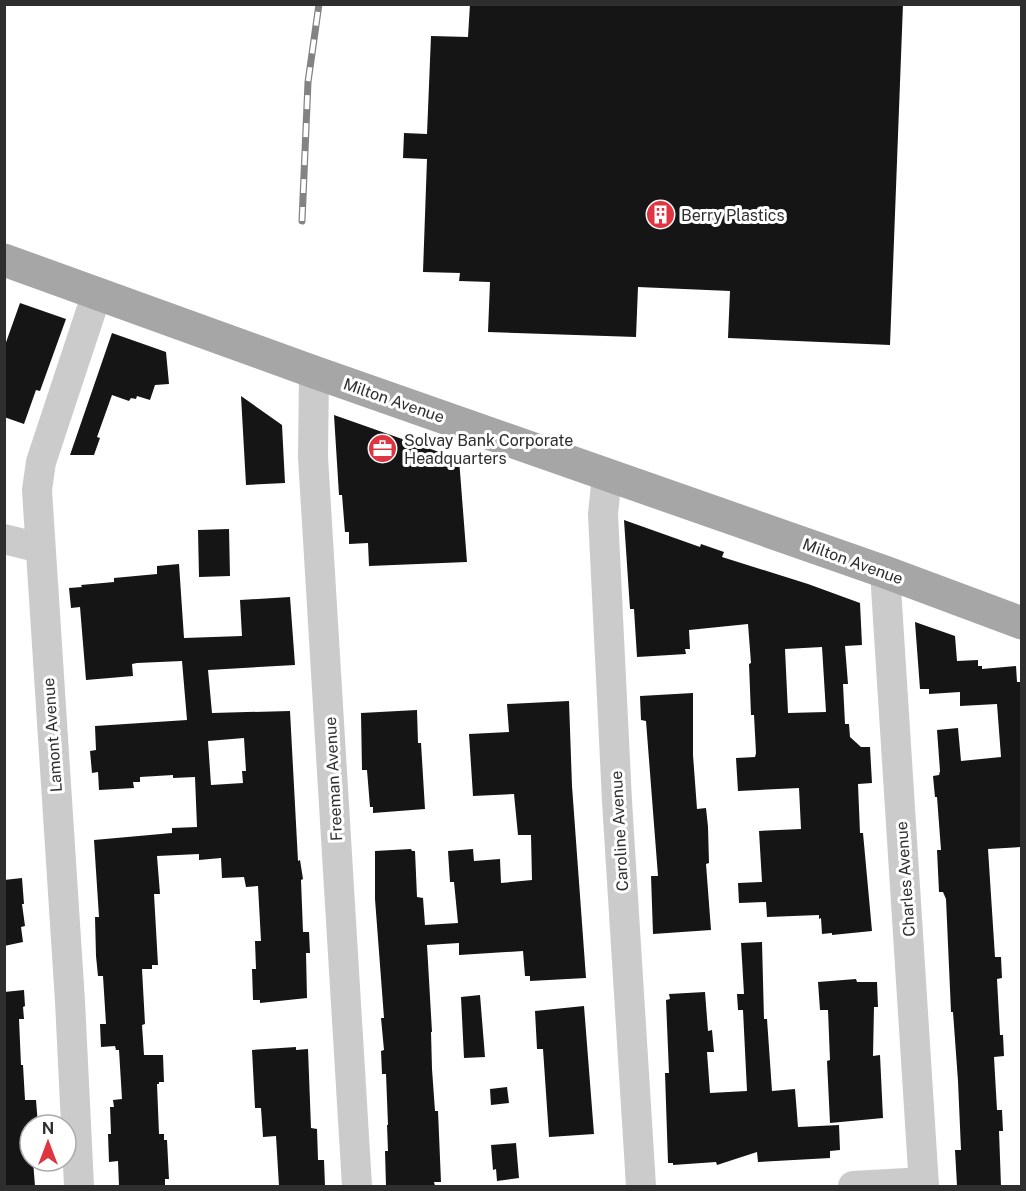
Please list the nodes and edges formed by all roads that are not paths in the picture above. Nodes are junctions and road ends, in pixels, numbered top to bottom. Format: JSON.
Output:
{"nodes":[{"id":1,"x":4,"y":260,"type":"edge"},
{"id":2,"x":97,"y":293,"type":"junction"},
{"id":3,"x":314,"y":372,"type":"junction"},
{"id":4,"x":607,"y":475,"type":"junction"},
{"id":5,"x":4,"y":539,"type":"edge"},
{"id":6,"x":40,"y":548,"type":"junction"},
{"id":7,"x":885,"y":572,"type":"junction"},
{"id":8,"x":1022,"y":623,"type":"edge"},
{"id":9,"x":924,"y":1184,"type":"edge"},
{"id":10,"x":79,"y":1186,"type":"edge"},
{"id":11,"x":357,"y":1186,"type":"edge"},
{"id":12,"x":641,"y":1186,"type":"edge"},
{"id":13,"x":854,"y":1186,"type":"edge"}],
"edges":[{"from":1,"to":2,"type":"main road","name":"Milton Avenue"},
{"from":2,"to":3,"type":"main road","name":"Milton Avenue"},
{"from":2,"to":6,"type":"street","name":"Lamont Avenue"},
{"from":3,"to":4,"type":"main road","name":"Milton Avenue"},
{"from":3,"to":11,"type":"street","name":"Freeman Avenue"},
{"from":4,"to":7,"type":"main road","name":"Milton Avenue"},
{"from":4,"to":12,"type":"street","name":"Caroline Avenue"},
{"from":5,"to":6,"type":"street"},
{"from":6,"to":10,"type":"street","name":"Lamont Avenue"},
{"from":7,"to":8,"type":"main road","name":"Milton Avenue"},
{"from":7,"to":9,"type":"street","name":"Charles Avenue"},
{"from":9,"to":13,"type":"street"}]}
